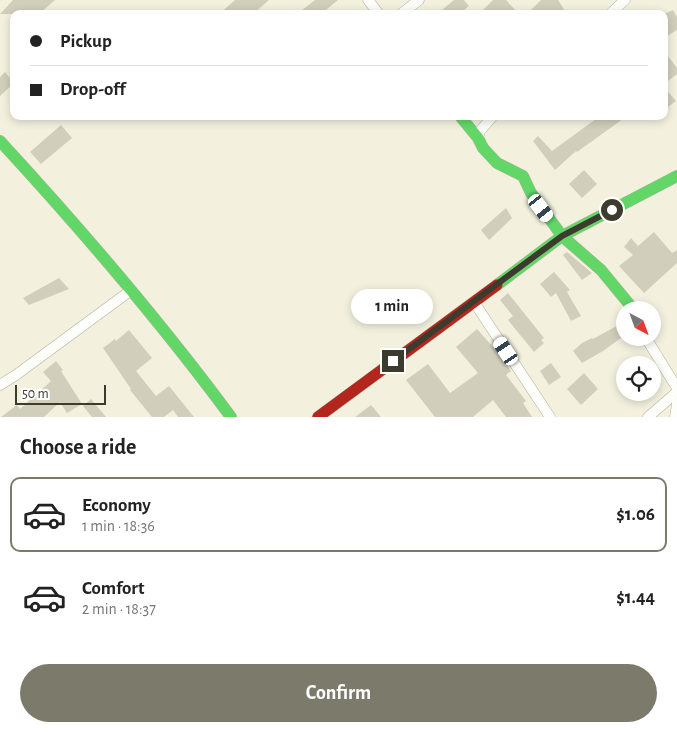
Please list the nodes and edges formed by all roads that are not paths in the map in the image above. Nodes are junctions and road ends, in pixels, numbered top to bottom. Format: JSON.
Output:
{"nodes":[{"id":1,"x":368,"y":0,"type":"edge"},
{"id":2,"x":418,"y":0,"type":"edge"},
{"id":3,"x":625,"y":0,"type":"edge"},
{"id":4,"x":376,"y":10,"type":"edge"},
{"id":5,"x":406,"y":10,"type":"edge"},
{"id":6,"x":614,"y":10,"type":"edge"},
{"id":7,"x":463,"y":120,"type":"edge"},
{"id":8,"x":490,"y":120,"type":"edge"},
{"id":9,"x":478,"y":138,"type":"junction"},
{"id":10,"x":0,"y":141,"type":"edge"},
{"id":11,"x":677,"y":176,"type":"edge"},
{"id":12,"x":562,"y":236,"type":"junction"},
{"id":13,"x":130,"y":291,"type":"junction"},
{"id":14,"x":627,"y":301,"type":"edge"},
{"id":15,"x":474,"y":302,"type":"junction"},
{"id":16,"x":651,"y":346,"type":"edge"},
{"id":17,"x":0,"y":385,"type":"edge"},
{"id":18,"x":677,"y":388,"type":"edge"},
{"id":19,"x":677,"y":392,"type":"edge"},
{"id":20,"x":677,"y":404,"type":"edge"},
{"id":21,"x":231,"y":417,"type":"edge"},
{"id":22,"x":318,"y":417,"type":"edge"},
{"id":23,"x":550,"y":417,"type":"edge"},
{"id":24,"x":648,"y":417,"type":"edge"},
{"id":25,"x":675,"y":417,"type":"edge"}],
"edges":[{"from":1,"to":4,"type":"street"},
{"from":2,"to":5,"type":"street"},
{"from":3,"to":6,"type":"street"},
{"from":7,"to":9,"type":"street"},
{"from":8,"to":9,"type":"street"},
{"from":9,"to":12,"type":"street"},
{"from":10,"to":13,"type":"street"},
{"from":11,"to":12,"type":"street"},
{"from":12,"to":14,"type":"street"},
{"from":12,"to":15,"type":"street"},
{"from":13,"to":17,"type":"street"},
{"from":13,"to":21,"type":"street"},
{"from":15,"to":22,"type":"street"},
{"from":15,"to":23,"type":"street"},
{"from":16,"to":18,"type":"street"},
{"from":19,"to":24,"type":"street"},
{"from":20,"to":25,"type":"street"}]}
